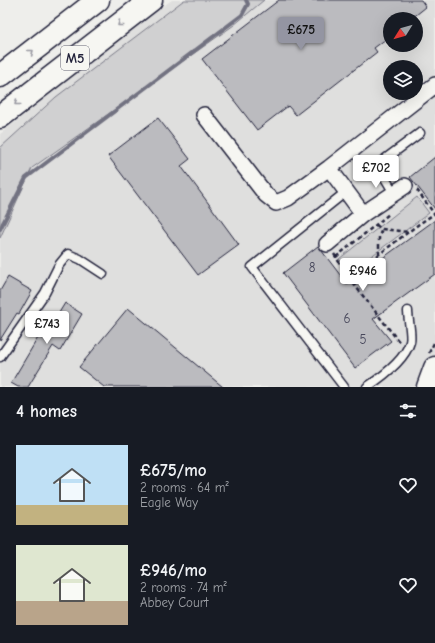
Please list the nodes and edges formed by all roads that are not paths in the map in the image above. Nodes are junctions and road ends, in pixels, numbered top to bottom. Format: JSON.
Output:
{"nodes":[{"id":1,"x":98,"y":0,"type":"edge"},
{"id":2,"x":151,"y":0,"type":"edge"},
{"id":3,"x":0,"y":76,"type":"edge"},
{"id":4,"x":435,"y":84,"type":"edge"},
{"id":5,"x":204,"y":115,"type":"dead end"},
{"id":6,"x":0,"y":117,"type":"edge"},
{"id":7,"x":420,"y":133,"type":"dead end"},
{"id":8,"x":329,"y":168,"type":"junction"},
{"id":9,"x":399,"y":189,"type":"joint"},
{"id":10,"x":347,"y":191,"type":"junction"},
{"id":11,"x":363,"y":214,"type":"junction"},
{"id":12,"x":327,"y":244,"type":"road end"},
{"id":13,"x":103,"y":274,"type":"dead end"},
{"id":14,"x":408,"y":311,"type":"dead end"},
{"id":15,"x":0,"y":357,"type":"edge"},
{"id":16,"x":435,"y":368,"type":"edge"},
{"id":17,"x":344,"y":387,"type":"edge"},
{"id":18,"x":367,"y":387,"type":"edge"},
{"id":19,"x":428,"y":387,"type":"edge"}],
"edges":[{"from":3,"to":1,"type":"main road","number":"M5","one_way":true},
{"from":2,"to":6,"type":"main road","number":"M5","one_way":true},
{"from":4,"to":8,"type":"street"},
{"from":5,"to":8,"type":"street"},
{"from":7,"to":9,"type":"lane"},
{"from":8,"to":10,"type":"street"},
{"from":9,"to":11,"type":"street"},
{"from":10,"to":11,"type":"street"},
{"from":10,"to":17,"type":"lane"},
{"from":11,"to":12,"type":"street"},
{"from":13,"to":15,"type":"lane"},
{"from":14,"to":18,"type":"lane"},
{"from":16,"to":19,"type":"main road"}]}
